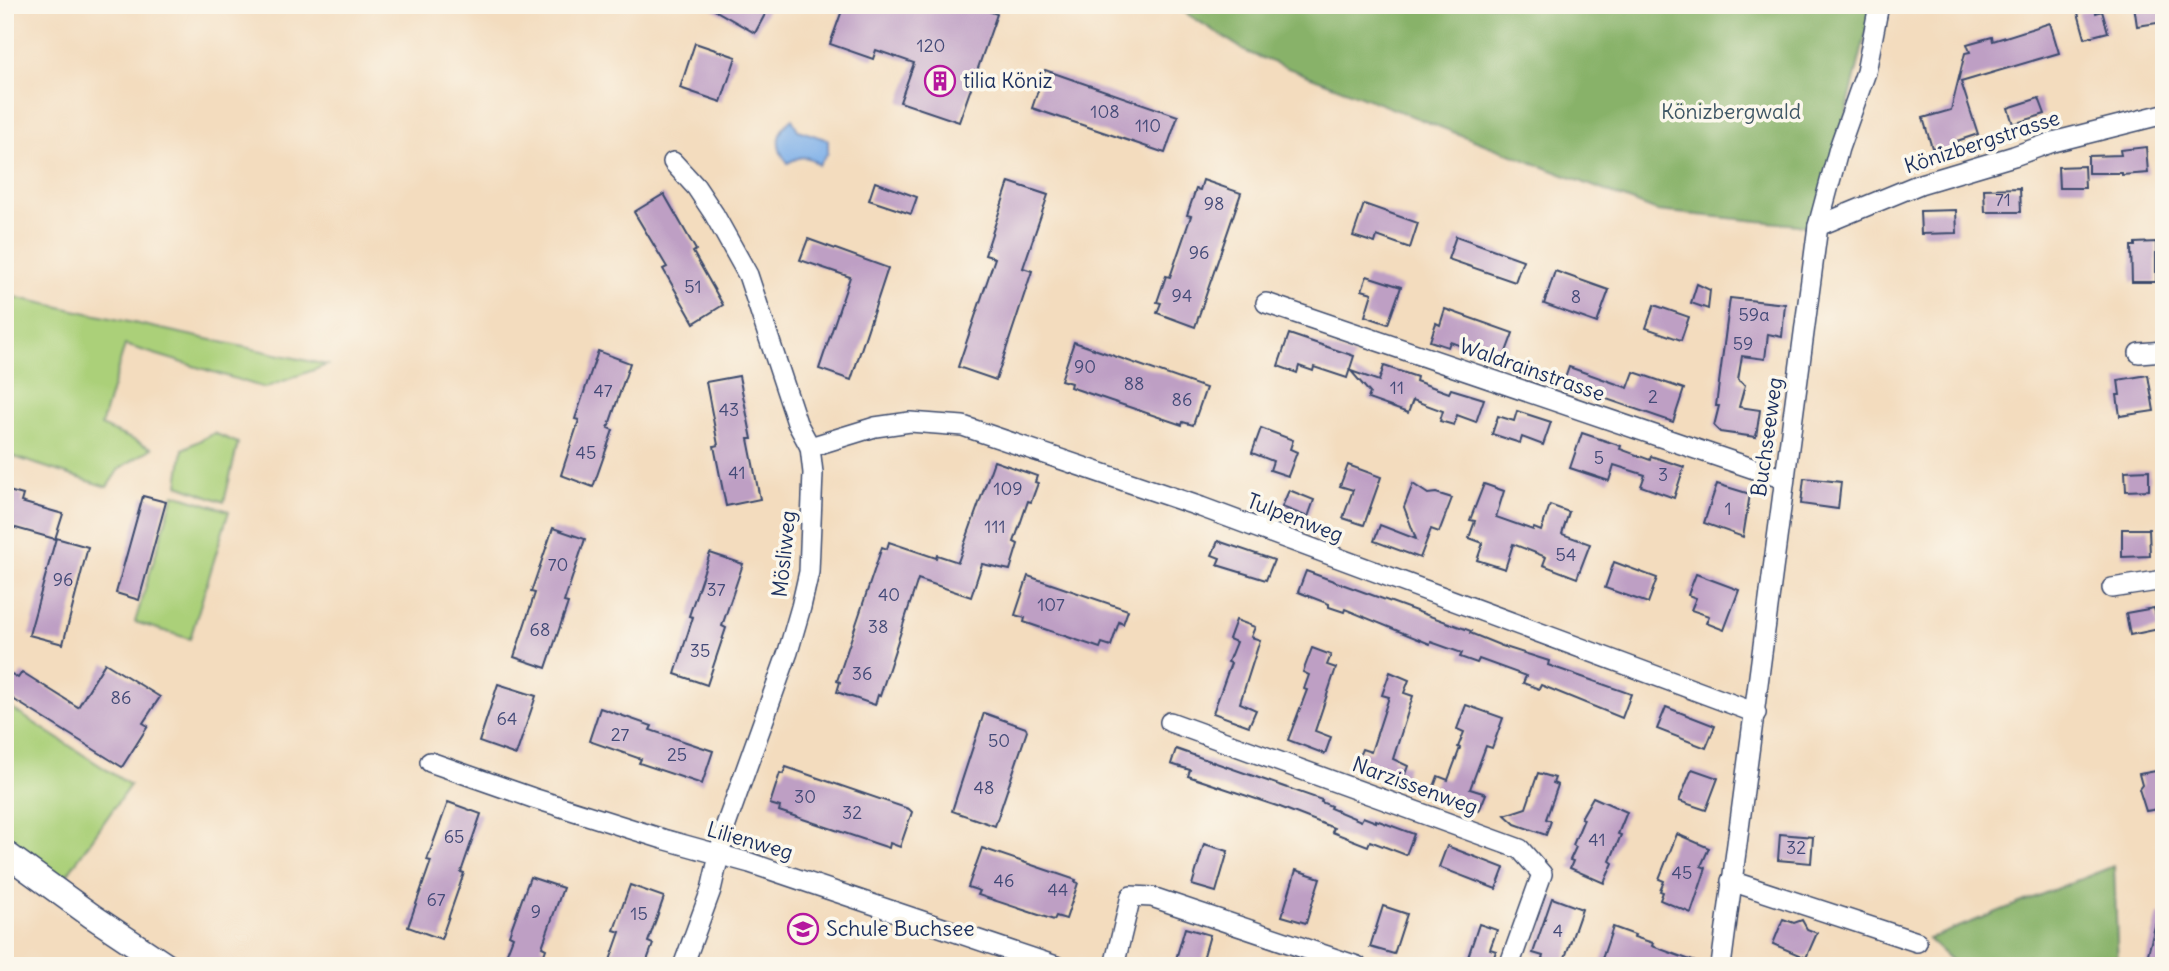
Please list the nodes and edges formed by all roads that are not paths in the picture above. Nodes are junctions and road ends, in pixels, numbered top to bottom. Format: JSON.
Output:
{"nodes":[{"id":1,"x":1879,"y":5,"type":"edge"},
{"id":2,"x":2164,"y":114,"type":"edge"},
{"id":3,"x":673,"y":162,"type":"dead end"},
{"id":4,"x":1818,"y":226,"type":"junction"},
{"id":5,"x":1266,"y":303,"type":"dead end"},
{"id":6,"x":2164,"y":351,"type":"edge"},
{"id":7,"x":2139,"y":354,"type":"dead end"},
{"id":8,"x":810,"y":447,"type":"junction"},
{"id":9,"x":1784,"y":479,"type":"junction"},
{"id":10,"x":2164,"y":580,"type":"edge"},
{"id":11,"x":2112,"y":588,"type":"dead end"},
{"id":12,"x":1755,"y":713,"type":"junction"},
{"id":13,"x":1170,"y":722,"type":"dead end"},
{"id":14,"x":430,"y":762,"type":"dead end"},
{"id":15,"x":5,"y":853,"type":"edge"},
{"id":16,"x":718,"y":854,"type":"junction"},
{"id":17,"x":1731,"y":881,"type":"junction"},
{"id":18,"x":1917,"y":942,"type":"dead end"},
{"id":19,"x":167,"y":966,"type":"edge"},
{"id":20,"x":683,"y":966,"type":"edge"},
{"id":21,"x":1056,"y":966,"type":"edge"},
{"id":22,"x":1114,"y":966,"type":"edge"},
{"id":23,"x":1357,"y":966,"type":"edge"},
{"id":24,"x":1509,"y":966,"type":"edge"},
{"id":25,"x":1721,"y":966,"type":"edge"}],
"edges":[{"from":1,"to":4,"type":"street","name":"Buchseeweg"},
{"from":2,"to":4,"type":"street","name":"Könizbergstrasse"},
{"from":3,"to":8,"type":"street","name":"Mösliweg"},
{"from":4,"to":9,"type":"street","name":"Buchseeweg"},
{"from":5,"to":9,"type":"street","name":"Waldrainstrasse"},
{"from":6,"to":7,"type":"street"},
{"from":8,"to":12,"type":"street","name":"Tulpenweg"},
{"from":8,"to":16,"type":"street","name":"Mösliweg"},
{"from":9,"to":12,"type":"street","name":"Buchseeweg"},
{"from":10,"to":11,"type":"street"},
{"from":12,"to":17,"type":"street","name":"Buchseeweg"},
{"from":13,"to":24,"type":"street","name":"Narzissenweg"},
{"from":14,"to":16,"type":"street","name":"Lilienweg"},
{"from":15,"to":19,"type":"street"},
{"from":16,"to":20,"type":"street","name":"Mösliweg"},
{"from":16,"to":21,"type":"street","name":"Lilienweg"},
{"from":17,"to":18,"type":"street"},
{"from":17,"to":25,"type":"street","name":"Buchseeweg"},
{"from":22,"to":23,"type":"street"}]}
